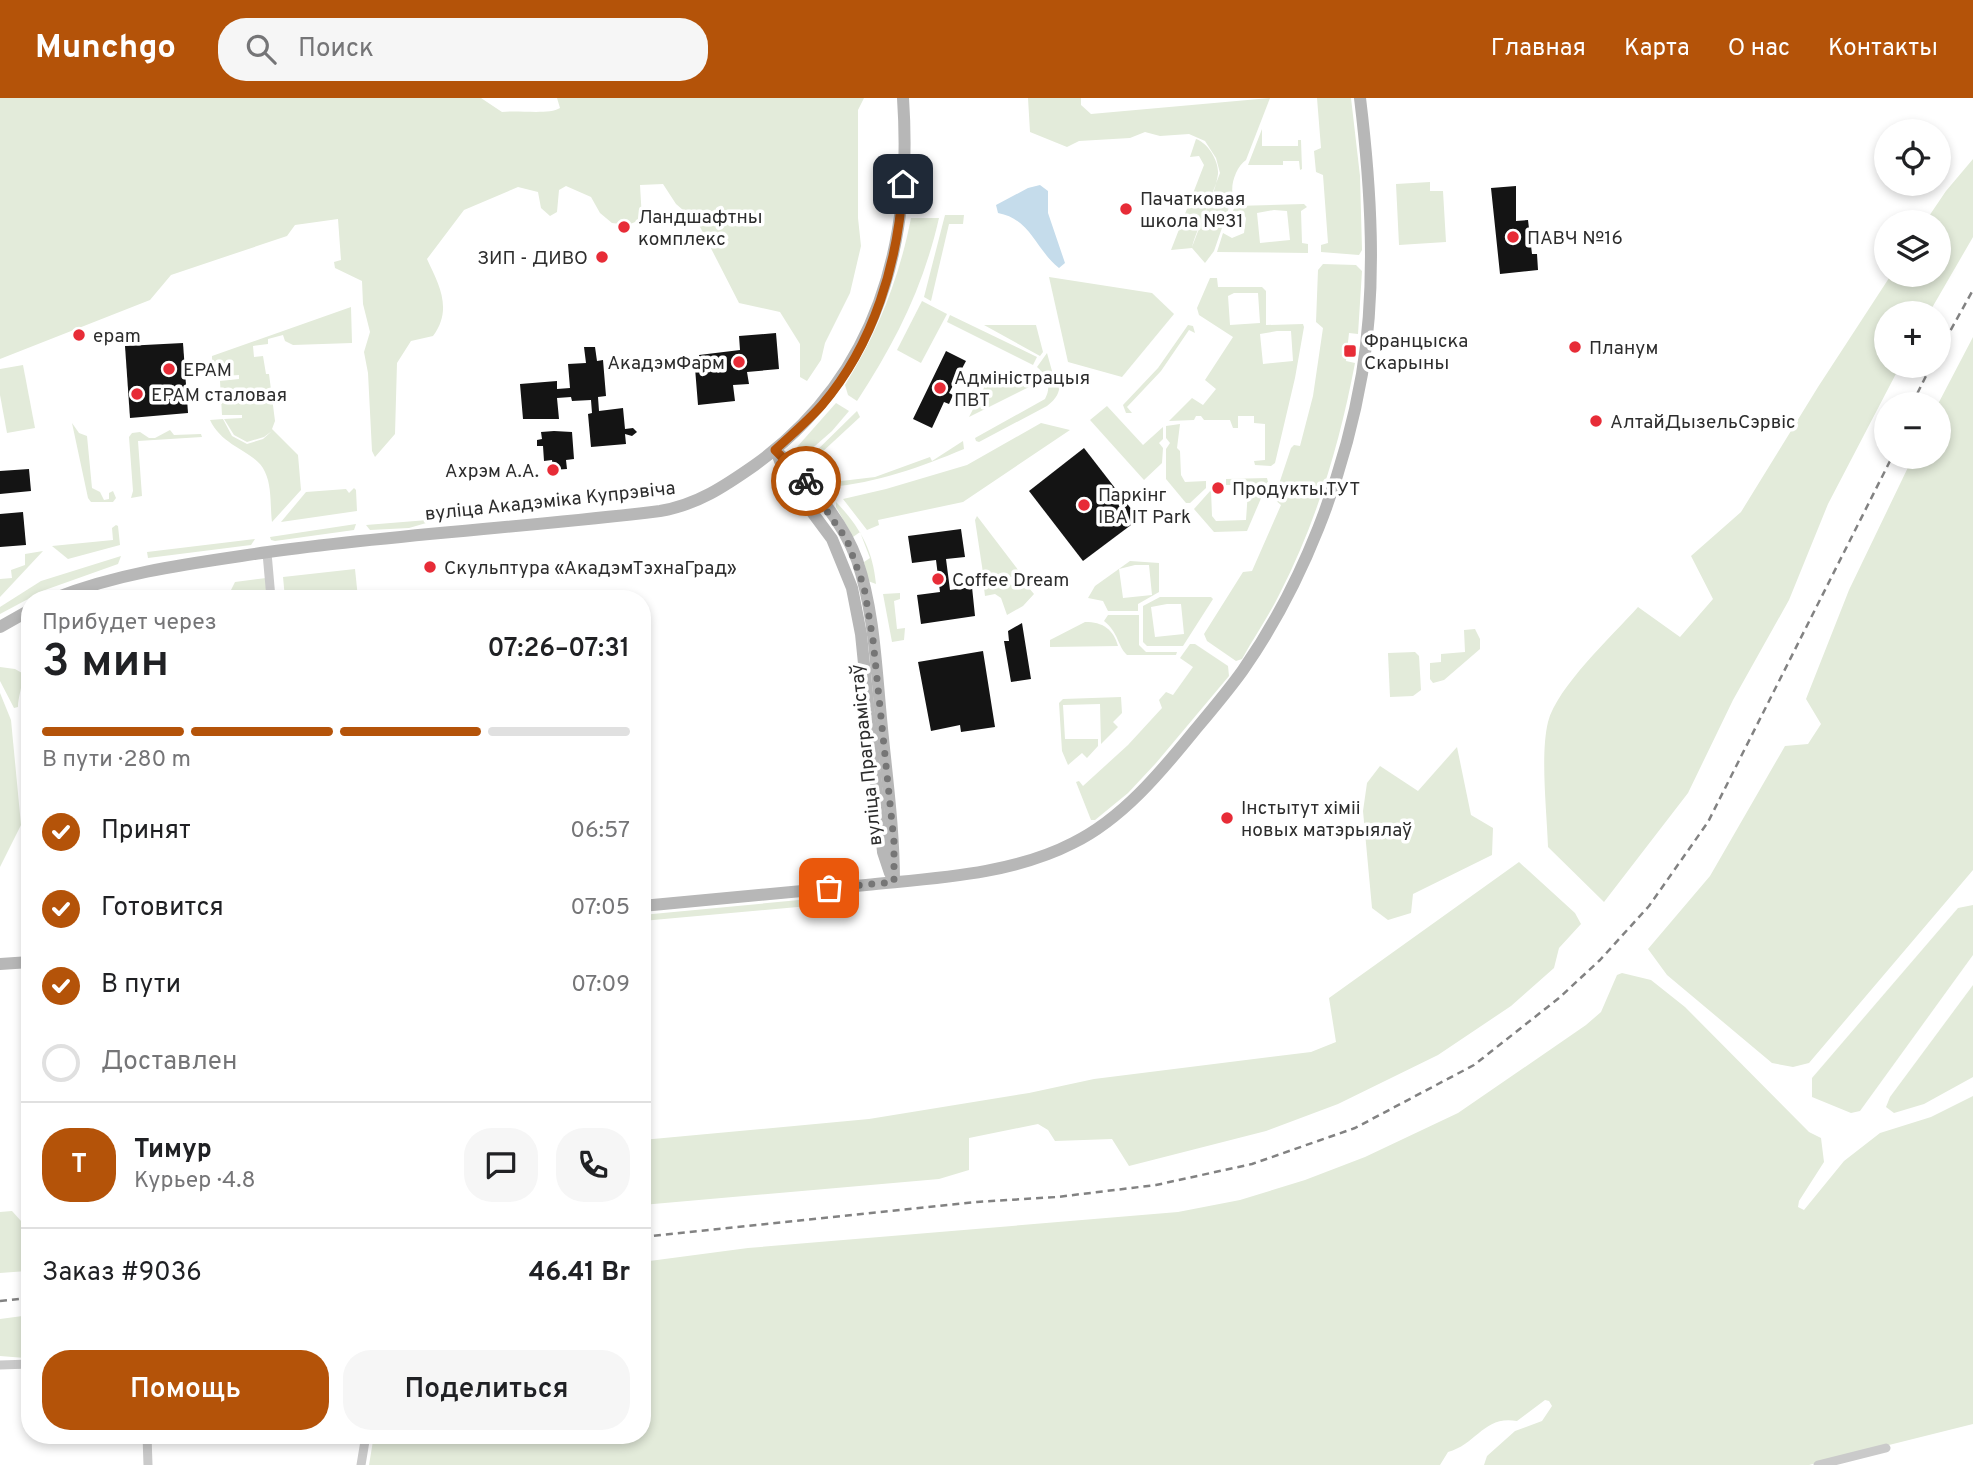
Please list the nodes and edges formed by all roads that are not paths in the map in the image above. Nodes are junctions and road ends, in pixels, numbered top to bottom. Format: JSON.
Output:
{"nodes":[{"id":1,"x":903,"y":98,"type":"edge"},
{"id":2,"x":1360,"y":98,"type":"edge"},
{"id":3,"x":775,"y":450,"type":"junction"},
{"id":4,"x":267,"y":553,"type":"junction"},
{"id":5,"x":76,"y":590,"type":"edge"},
{"id":6,"x":270,"y":590,"type":"edge"},
{"id":7,"x":21,"y":615,"type":"edge"},
{"id":8,"x":0,"y":628,"type":"edge"},
{"id":9,"x":894,"y":882,"type":"junction"},
{"id":10,"x":651,"y":905,"type":"edge"},
{"id":11,"x":21,"y":963,"type":"edge"},
{"id":12,"x":0,"y":964,"type":"edge"},
{"id":13,"x":0,"y":1364,"type":"edge"},
{"id":14,"x":21,"y":1364,"type":"edge"},
{"id":15,"x":147,"y":1444,"type":"edge"},
{"id":16,"x":364,"y":1444,"type":"edge"},
{"id":17,"x":1886,"y":1448,"type":"dead end"},
{"id":18,"x":148,"y":1465,"type":"edge"},
{"id":19,"x":361,"y":1465,"type":"edge"},
{"id":20,"x":1818,"y":1465,"type":"edge"}],
"edges":[{"from":1,"to":3,"type":"main road","name":"вуліца Акадэміка Купрэвіча"},
{"from":2,"to":9,"type":"main road"},
{"from":3,"to":4,"type":"main road","name":"вуліца Акадэміка Купрэвіча"},
{"from":3,"to":9,"type":"main road","name":"вуліца Праграмістаў"},
{"from":4,"to":5,"type":"main road","name":"вуліца Акадэміка Купрэвіча"},
{"from":4,"to":6,"type":"street"},
{"from":7,"to":8,"type":"main road"},
{"from":9,"to":10,"type":"main road"},
{"from":11,"to":12,"type":"main road"},
{"from":13,"to":14,"type":"street"},
{"from":15,"to":18,"type":"street"},
{"from":16,"to":19,"type":"street"},
{"from":17,"to":20,"type":"street"}]}
